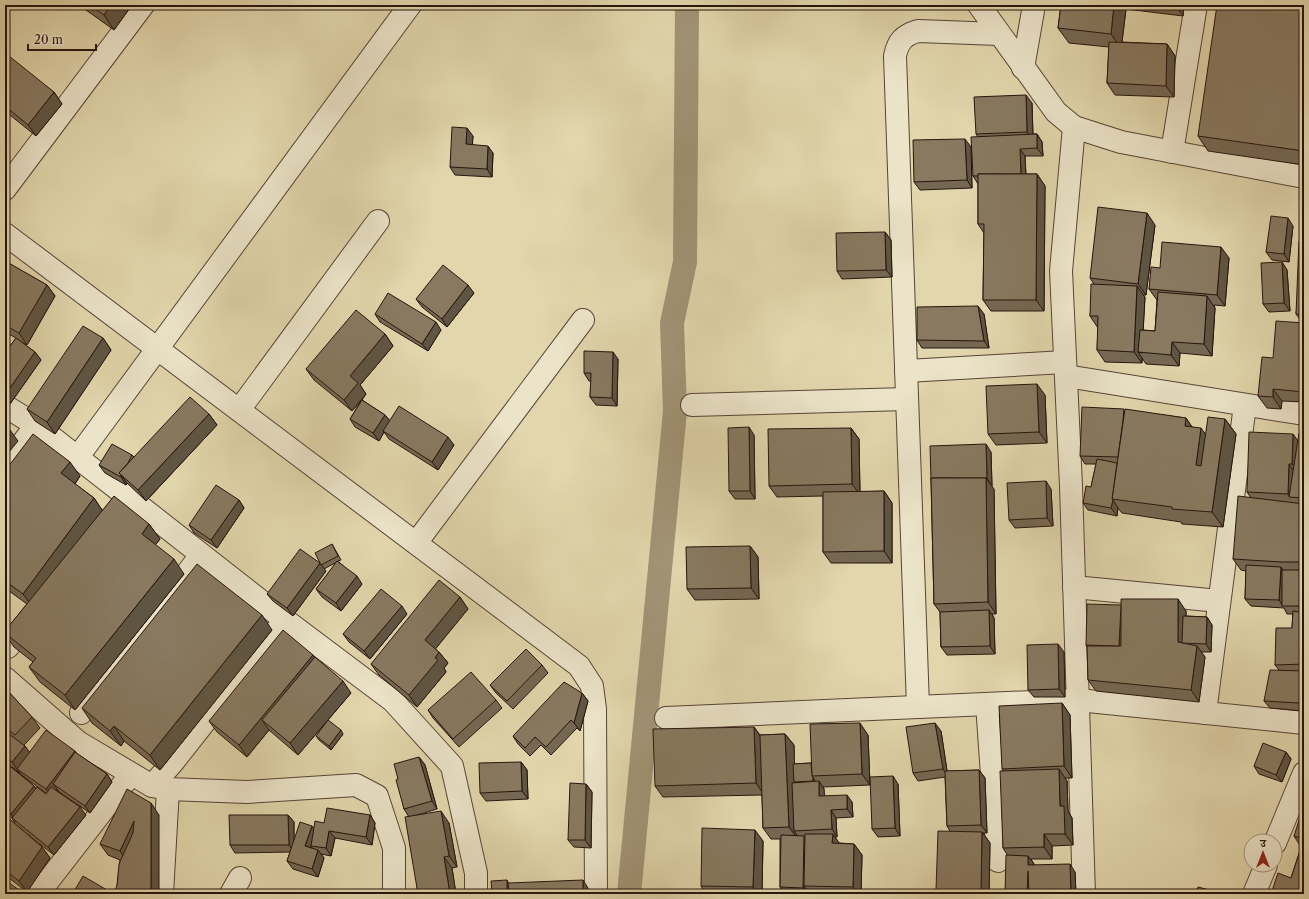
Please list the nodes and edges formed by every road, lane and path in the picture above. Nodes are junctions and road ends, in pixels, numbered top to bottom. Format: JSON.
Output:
{"nodes":[{"id":1,"x":143,"y":5,"type":"edge"},
{"id":2,"x":410,"y":5,"type":"edge"},
{"id":3,"x":979,"y":5,"type":"edge"},
{"id":4,"x":1034,"y":5,"type":"edge"},
{"id":5,"x":1196,"y":5,"type":"edge"},
{"id":6,"x":999,"y":34,"type":"junction"},
{"id":7,"x":1023,"y":68,"type":"junction"},
{"id":8,"x":1074,"y":127,"type":"junction"},
{"id":9,"x":1172,"y":152,"type":"junction"},
{"id":10,"x":1304,"y":177,"type":"edge"},
{"id":11,"x":5,"y":189,"type":"edge"},
{"id":12,"x":378,"y":221,"type":"dead end"},
{"id":13,"x":5,"y":234,"type":"edge"},
{"id":14,"x":583,"y":320,"type":"dead end"},
{"id":15,"x":158,"y":349,"type":"junction"},
{"id":16,"x":1066,"y":369,"type":"junction"},
{"id":17,"x":906,"y":371,"type":"junction"},
{"id":18,"x":907,"y":399,"type":"junction"},
{"id":19,"x":692,"y":405,"type":"dead end"},
{"id":20,"x":1245,"y":405,"type":"junction"},
{"id":21,"x":5,"y":406,"type":"edge"},
{"id":22,"x":239,"y":410,"type":"junction"},
{"id":23,"x":1304,"y":414,"type":"edge"},
{"id":24,"x":36,"y":425,"type":"junction"},
{"id":25,"x":77,"y":458,"type":"junction"},
{"id":26,"x":5,"y":468,"type":"edge"},
{"id":27,"x":416,"y":543,"type":"junction"},
{"id":28,"x":201,"y":555,"type":"junction"},
{"id":29,"x":1074,"y":587,"type":"junction"},
{"id":30,"x":1219,"y":602,"type":"junction"},
{"id":31,"x":42,"y":603,"type":"edge"},
{"id":32,"x":285,"y":620,"type":"junction"},
{"id":33,"x":8,"y":647,"type":"edge"},
{"id":34,"x":5,"y":678,"type":"edge"},
{"id":35,"x":1078,"y":700,"type":"junction"},
{"id":36,"x":987,"y":704,"type":"junction"},
{"id":37,"x":918,"y":707,"type":"junction"},
{"id":38,"x":81,"y":713,"type":"dead end"},
{"id":39,"x":1205,"y":713,"type":"junction"},
{"id":40,"x":666,"y":718,"type":"dead end"},
{"id":41,"x":1304,"y":723,"type":"edge"},
{"id":42,"x":1304,"y":773,"type":"edge"},
{"id":43,"x":131,"y":774,"type":"junction"},
{"id":44,"x":160,"y":788,"type":"junction"},
{"id":45,"x":1279,"y":833,"type":"edge"},
{"id":46,"x":998,"y":861,"type":"dead end"},
{"id":47,"x":1263,"y":873,"type":"edge"},
{"id":48,"x":38,"y":894,"type":"edge"},
{"id":49,"x":162,"y":894,"type":"edge"},
{"id":50,"x":394,"y":894,"type":"edge"},
{"id":51,"x":476,"y":894,"type":"edge"},
{"id":52,"x":596,"y":894,"type":"edge"},
{"id":53,"x":1084,"y":894,"type":"edge"},
{"id":54,"x":1254,"y":894,"type":"edge"}],
"edges":[{"from":1,"to":11,"type":"street"},
{"from":2,"to":15,"type":"street"},
{"from":3,"to":6,"type":"street"},
{"from":4,"to":7,"type":"street"},
{"from":5,"to":9,"type":"street"},
{"from":6,"to":7,"type":"street"},
{"from":6,"to":17,"type":"street"},
{"from":7,"to":8,"type":"street"},
{"from":8,"to":9,"type":"street"},
{"from":8,"to":16,"type":"street"},
{"from":9,"to":10,"type":"street"},
{"from":12,"to":22,"type":"street"},
{"from":13,"to":15,"type":"street"},
{"from":14,"to":27,"type":"street"},
{"from":15,"to":22,"type":"street"},
{"from":15,"to":25,"type":"street"},
{"from":16,"to":17,"type":"street"},
{"from":16,"to":20,"type":"street"},
{"from":16,"to":29,"type":"street"},
{"from":17,"to":18,"type":"street"},
{"from":18,"to":19,"type":"street"},
{"from":18,"to":37,"type":"street"},
{"from":20,"to":23,"type":"street"},
{"from":20,"to":30,"type":"street"},
{"from":21,"to":24,"type":"street"},
{"from":22,"to":27,"type":"street"},
{"from":24,"to":25,"type":"street"},
{"from":24,"to":26,"type":"street"},
{"from":25,"to":28,"type":"street"},
{"from":27,"to":52,"type":"street"},
{"from":28,"to":32,"type":"street"},
{"from":28,"to":38,"type":"street"},
{"from":29,"to":30,"type":"street"},
{"from":29,"to":35,"type":"street"},
{"from":30,"to":39,"type":"street"},
{"from":31,"to":33,"type":"street"},
{"from":32,"to":44,"type":"street"},
{"from":32,"to":51,"type":"street"},
{"from":34,"to":43,"type":"street"},
{"from":35,"to":36,"type":"street"},
{"from":35,"to":39,"type":"street"},
{"from":35,"to":53,"type":"street"},
{"from":36,"to":37,"type":"street"},
{"from":36,"to":46,"type":"street"},
{"from":37,"to":40,"type":"street"},
{"from":39,"to":41,"type":"street"},
{"from":42,"to":45,"type":"street"},
{"from":43,"to":44,"type":"street"},
{"from":43,"to":48,"type":"street"},
{"from":44,"to":49,"type":"street"},
{"from":44,"to":50,"type":"street"},
{"from":47,"to":54,"type":"street"}]}
